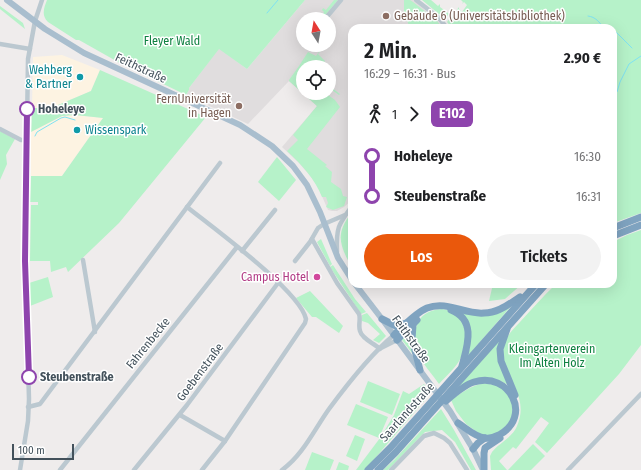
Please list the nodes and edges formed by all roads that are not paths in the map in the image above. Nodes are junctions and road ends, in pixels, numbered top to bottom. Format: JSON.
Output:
{"nodes":[{"id":1,"x":7,"y":0,"type":"edge"},
{"id":2,"x":42,"y":0,"type":"edge"},
{"id":3,"x":341,"y":0,"type":"edge"},
{"id":4,"x":416,"y":0,"type":"edge"},
{"id":5,"x":331,"y":12,"type":"edge"},
{"id":6,"x":35,"y":21,"type":"junction"},
{"id":7,"x":444,"y":24,"type":"edge"},
{"id":8,"x":0,"y":44,"type":"edge"},
{"id":9,"x":30,"y":49,"type":"junction"},
{"id":10,"x":0,"y":129,"type":"edge"},
{"id":11,"x":27,"y":140,"type":"junction"},
{"id":12,"x":220,"y":163,"type":"dead end"},
{"id":13,"x":187,"y":207,"type":"junction"},
{"id":14,"x":275,"y":210,"type":"dead end"},
{"id":15,"x":348,"y":211,"type":"edge"},
{"id":16,"x":345,"y":215,"type":"junction"},
{"id":17,"x":641,"y":217,"type":"edge"},
{"id":18,"x":324,"y":224,"type":"junction"},
{"id":19,"x":641,"y":225,"type":"edge"},
{"id":20,"x":617,"y":226,"type":"edge"},
{"id":21,"x":617,"y":234,"type":"edge"},
{"id":22,"x":312,"y":239,"type":"junction"},
{"id":23,"x":238,"y":247,"type":"junction"},
{"id":24,"x":242,"y":251,"type":"junction"},
{"id":25,"x":338,"y":258,"type":"junction"},
{"id":26,"x":83,"y":260,"type":"dead end"},
{"id":27,"x":295,"y":261,"type":"dead end"},
{"id":28,"x":348,"y":274,"type":"edge"},
{"id":29,"x":278,"y":283,"type":"junction"},
{"id":30,"x":358,"y":288,"type":"edge"},
{"id":31,"x":532,"y":288,"type":"edge"},
{"id":32,"x":542,"y":288,"type":"edge"},
{"id":33,"x":529,"y":291,"type":"junction"},
{"id":34,"x":382,"y":319,"type":"junction"},
{"id":35,"x":412,"y":322,"type":"junction"},
{"id":36,"x":508,"y":325,"type":"junction"},
{"id":37,"x":94,"y":332,"type":"junction"},
{"id":38,"x":396,"y":337,"type":"junction"},
{"id":39,"x":380,"y":349,"type":"junction"},
{"id":40,"x":461,"y":368,"type":"junction"},
{"id":41,"x":420,"y":370,"type":"junction"},
{"id":42,"x":641,"y":394,"type":"edge"},
{"id":43,"x":28,"y":407,"type":"junction"},
{"id":44,"x":432,"y":412,"type":"junction"},
{"id":45,"x":180,"y":415,"type":"junction"},
{"id":46,"x":458,"y":423,"type":"junction"},
{"id":47,"x":485,"y":438,"type":"junction"},
{"id":48,"x":225,"y":441,"type":"junction"},
{"id":49,"x":485,"y":448,"type":"junction"},
{"id":50,"x":473,"y":449,"type":"junction"},
{"id":51,"x":20,"y":470,"type":"edge"},
{"id":52,"x":60,"y":470,"type":"edge"},
{"id":53,"x":134,"y":470,"type":"edge"},
{"id":54,"x":202,"y":470,"type":"edge"},
{"id":55,"x":282,"y":470,"type":"edge"},
{"id":56,"x":368,"y":470,"type":"edge"},
{"id":57,"x":378,"y":470,"type":"edge"},
{"id":58,"x":391,"y":470,"type":"edge"},
{"id":59,"x":467,"y":470,"type":"edge"},
{"id":60,"x":484,"y":470,"type":"edge"},
{"id":61,"x":568,"y":470,"type":"edge"}],
"edges":[{"from":1,"to":6,"type":"main road","name":"Feithstraße"},
{"from":2,"to":6,"type":"street"},
{"from":3,"to":5,"type":"street"},
{"from":4,"to":7,"type":"street"},
{"from":6,"to":9,"type":"street"},
{"from":6,"to":18,"type":"main road","name":"Feithstraße"},
{"from":8,"to":9,"type":"street"},
{"from":9,"to":11,"type":"street"},
{"from":10,"to":11,"type":"street"},
{"from":11,"to":43,"type":"street"},
{"from":12,"to":13,"type":"street"},
{"from":13,"to":23,"type":"street"},
{"from":13,"to":37,"type":"street"},
{"from":14,"to":24,"type":"street"},
{"from":15,"to":16,"type":"street"},
{"from":16,"to":18,"type":"street"},
{"from":16,"to":25,"type":"street"},
{"from":17,"to":20,"type":"highway"},
{"from":18,"to":22,"type":"street"},
{"from":18,"to":25,"type":"main road","name":"Feithstraße"},
{"from":19,"to":21,"type":"highway"},
{"from":22,"to":27,"type":"street"},
{"from":22,"to":39,"type":"street"},
{"from":23,"to":24,"type":"street"},
{"from":23,"to":52,"type":"street","name":"Fahrenbecke"},
{"from":24,"to":29,"type":"street"},
{"from":25,"to":28,"type":"main road","name":"Feithstraße"},
{"from":26,"to":37,"type":"street"},
{"from":29,"to":45,"type":"street","name":"Goebenstraße"},
{"from":29,"to":48,"type":"street"},
{"from":30,"to":34,"type":"main road","name":"Feithstraße"},
{"from":31,"to":33,"type":"highway"},
{"from":32,"to":36,"type":"highway"},
{"from":33,"to":35,"type":"highway"},
{"from":33,"to":40,"type":"highway","name":"Saarlandstraße"},
{"from":34,"to":35,"type":"highway"},
{"from":34,"to":38,"type":"main road","name":"Feithstraße"},
{"from":35,"to":38,"type":"highway"},
{"from":35,"to":40,"type":"highway"},
{"from":35,"to":41,"type":"highway"},
{"from":36,"to":44,"type":"highway"},
{"from":36,"to":49,"type":"highway"},
{"from":37,"to":43,"type":"street"},
{"from":38,"to":39,"type":"street"},
{"from":38,"to":41,"type":"main road","name":"Feithstraße"},
{"from":39,"to":55,"type":"street"},
{"from":40,"to":56,"type":"highway","name":"Saarlandstraße"},
{"from":41,"to":46,"type":"main road","name":"Feithstraße"},
{"from":42,"to":61,"type":"street"},
{"from":43,"to":51,"type":"street"},
{"from":44,"to":47,"type":"highway"},
{"from":44,"to":57,"type":"highway","name":"Saarlandstraße"},
{"from":45,"to":48,"type":"street"},
{"from":45,"to":53,"type":"street","name":"Goebenstraße"},
{"from":46,"to":47,"type":"highway"},
{"from":46,"to":50,"type":"main road","name":"Feithstraße"},
{"from":47,"to":50,"type":"highway"},
{"from":48,"to":54,"type":"street"},
{"from":49,"to":50,"type":"highway"},
{"from":49,"to":60,"type":"highway"},
{"from":50,"to":60,"type":"main road","name":"Feithstraße"},
{"from":58,"to":59,"type":"street"}]}
